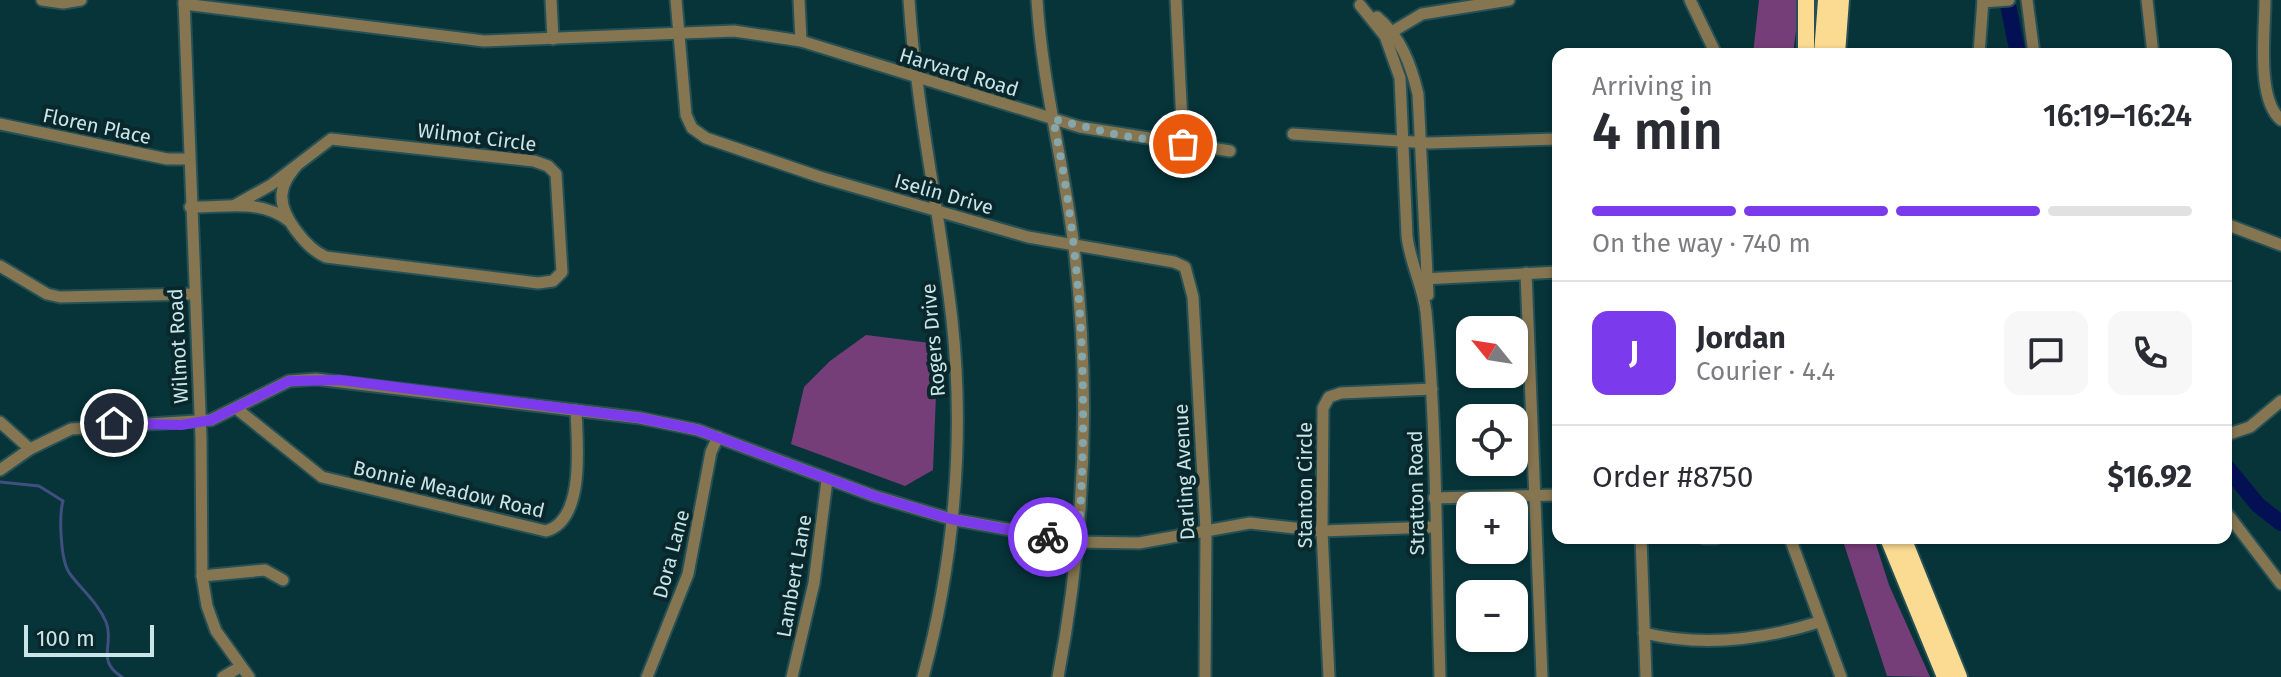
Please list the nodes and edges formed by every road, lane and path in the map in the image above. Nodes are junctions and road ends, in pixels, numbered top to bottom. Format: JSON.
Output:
{"nodes":[{"id":1,"x":42,"y":0,"type":"edge"},
{"id":2,"x":81,"y":0,"type":"edge"},
{"id":3,"x":551,"y":0,"type":"edge"},
{"id":4,"x":676,"y":0,"type":"edge"},
{"id":5,"x":799,"y":0,"type":"edge"},
{"id":6,"x":909,"y":0,"type":"edge"},
{"id":7,"x":1037,"y":0,"type":"edge"},
{"id":8,"x":1176,"y":0,"type":"edge"},
{"id":9,"x":1509,"y":0,"type":"edge"},
{"id":10,"x":1806,"y":0,"type":"edge"},
{"id":11,"x":1826,"y":0,"type":"edge"},
{"id":12,"x":1841,"y":0,"type":"edge"},
{"id":13,"x":2027,"y":0,"type":"edge"},
{"id":14,"x":2147,"y":0,"type":"edge"},
{"id":15,"x":2265,"y":0,"type":"edge"},
{"id":16,"x":1688,"y":1,"type":"edge"},
{"id":17,"x":1983,"y":1,"type":"edge"},
{"id":18,"x":2005,"y":1,"type":"edge"},
{"id":19,"x":184,"y":2,"type":"edge"},
{"id":20,"x":1358,"y":2,"type":"edge"},
{"id":21,"x":678,"y":34,"type":"junction"},
{"id":22,"x":1388,"y":34,"type":"junction"},
{"id":23,"x":553,"y":39,"type":"junction"},
{"id":24,"x":801,"y":41,"type":"junction"},
{"id":25,"x":1713,"y":48,"type":"edge"},
{"id":26,"x":1806,"y":48,"type":"edge"},
{"id":27,"x":1822,"y":48,"type":"edge"},
{"id":28,"x":1837,"y":48,"type":"edge"},
{"id":29,"x":1979,"y":48,"type":"edge"},
{"id":30,"x":2033,"y":48,"type":"edge"},
{"id":31,"x":2152,"y":48,"type":"edge"},
{"id":32,"x":917,"y":78,"type":"junction"},
{"id":33,"x":1053,"y":119,"type":"junction"},
{"id":34,"x":2281,"y":120,"type":"edge"},
{"id":35,"x":0,"y":124,"type":"edge"},
{"id":36,"x":1293,"y":134,"type":"dead end"},
{"id":37,"x":1552,"y":139,"type":"edge"},
{"id":38,"x":1401,"y":142,"type":"junction"},
{"id":39,"x":1422,"y":143,"type":"junction"},
{"id":40,"x":1183,"y":144,"type":"junction"},
{"id":41,"x":1230,"y":151,"type":"dead end"},
{"id":42,"x":188,"y":159,"type":"junction"},
{"id":43,"x":297,"y":165,"type":"junction"},
{"id":44,"x":235,"y":205,"type":"junction"},
{"id":45,"x":190,"y":207,"type":"junction"},
{"id":46,"x":936,"y":211,"type":"junction"},
{"id":47,"x":292,"y":223,"type":"junction"},
{"id":48,"x":2232,"y":226,"type":"edge"},
{"id":49,"x":2281,"y":245,"type":"edge"},
{"id":50,"x":1074,"y":246,"type":"junction"},
{"id":51,"x":0,"y":266,"type":"edge"},
{"id":52,"x":1185,"y":267,"type":"joint"},
{"id":53,"x":1552,"y":272,"type":"edge"},
{"id":54,"x":1526,"y":273,"type":"junction"},
{"id":55,"x":1423,"y":279,"type":"junction"},
{"id":56,"x":194,"y":294,"type":"junction"},
{"id":57,"x":1432,"y":389,"type":"junction"},
{"id":58,"x":2281,"y":401,"type":"edge"},
{"id":59,"x":237,"y":409,"type":"junction"},
{"id":60,"x":576,"y":410,"type":"junction"},
{"id":61,"x":0,"y":422,"type":"edge"},
{"id":62,"x":200,"y":422,"type":"junction"},
{"id":63,"x":2232,"y":433,"type":"edge"},
{"id":64,"x":718,"y":437,"type":"junction"},
{"id":65,"x":30,"y":449,"type":"junction"},
{"id":66,"x":0,"y":470,"type":"edge"},
{"id":67,"x":827,"y":480,"type":"junction"},
{"id":68,"x":1535,"y":495,"type":"junction"},
{"id":69,"x":1552,"y":495,"type":"edge"},
{"id":70,"x":1434,"y":498,"type":"junction"},
{"id":71,"x":951,"y":519,"type":"junction"},
{"id":72,"x":2232,"y":520,"type":"edge"},
{"id":73,"x":1434,"y":527,"type":"junction"},
{"id":74,"x":1206,"y":531,"type":"junction"},
{"id":75,"x":1322,"y":531,"type":"junction"},
{"id":76,"x":1078,"y":542,"type":"junction"},
{"id":77,"x":1641,"y":544,"type":"edge"},
{"id":78,"x":1792,"y":544,"type":"edge"},
{"id":79,"x":1890,"y":544,"type":"edge"},
{"id":80,"x":1905,"y":544,"type":"edge"},
{"id":81,"x":202,"y":576,"type":"junction"},
{"id":82,"x":283,"y":580,"type":"dead end"},
{"id":83,"x":2281,"y":584,"type":"edge"},
{"id":84,"x":1819,"y":622,"type":"junction"},
{"id":85,"x":1644,"y":633,"type":"junction"},
{"id":86,"x":240,"y":667,"type":"junction"},
{"id":87,"x":223,"y":677,"type":"edge"},
{"id":88,"x":249,"y":677,"type":"edge"},
{"id":89,"x":647,"y":677,"type":"edge"},
{"id":90,"x":792,"y":677,"type":"edge"},
{"id":91,"x":923,"y":677,"type":"edge"},
{"id":92,"x":1058,"y":677,"type":"edge"},
{"id":93,"x":1205,"y":677,"type":"edge"},
{"id":94,"x":1329,"y":677,"type":"edge"},
{"id":95,"x":1440,"y":677,"type":"edge"},
{"id":96,"x":1542,"y":677,"type":"edge"},
{"id":97,"x":1646,"y":677,"type":"edge"},
{"id":98,"x":1841,"y":677,"type":"edge"},
{"id":99,"x":1945,"y":677,"type":"edge"},
{"id":100,"x":1959,"y":677,"type":"edge"}],
"edges":[{"from":1,"to":2,"type":"street"},
{"from":3,"to":23,"type":"street"},
{"from":4,"to":21,"type":"street"},
{"from":5,"to":24,"type":"street"},
{"from":6,"to":32,"type":"street","name":"Rogers Drive"},
{"from":7,"to":33,"type":"street"},
{"from":8,"to":40,"type":"street"},
{"from":9,"to":22,"type":"street"},
{"from":10,"to":26,"type":"highway"},
{"from":11,"to":27,"type":"highway"},
{"from":12,"to":28,"type":"highway"},
{"from":13,"to":30,"type":"street"},
{"from":14,"to":31,"type":"street"},
{"from":15,"to":34,"type":"street"},
{"from":16,"to":25,"type":"street"},
{"from":17,"to":18,"type":"street"},
{"from":17,"to":29,"type":"street"},
{"from":19,"to":23,"type":"street","name":"Harvard Road"},
{"from":19,"to":42,"type":"street","name":"Wilmot Road"},
{"from":20,"to":22,"type":"street","name":"Stratton Road"},
{"from":21,"to":23,"type":"street","name":"Harvard Road"},
{"from":21,"to":24,"type":"street","name":"Harvard Road"},
{"from":21,"to":46,"type":"street","name":"Iselin Drive"},
{"from":22,"to":38,"type":"street","name":"Stratton Road"},
{"from":22,"to":39,"type":"street","name":"Stratton Road"},
{"from":24,"to":32,"type":"street","name":"Harvard Road"},
{"from":32,"to":33,"type":"street","name":"Harvard Road"},
{"from":32,"to":46,"type":"street","name":"Rogers Drive"},
{"from":33,"to":40,"type":"street","name":"Harvard Road"},
{"from":33,"to":50,"type":"street"},
{"from":35,"to":42,"type":"street","name":"Floren Place"},
{"from":36,"to":38,"type":"street"},
{"from":37,"to":39,"type":"street"},
{"from":38,"to":39,"type":"street"},
{"from":38,"to":55,"type":"street","name":"Stratton Road"},
{"from":39,"to":55,"type":"street","name":"Stratton Road"},
{"from":40,"to":41,"type":"street","name":"Harvard Road"},
{"from":42,"to":45,"type":"street","name":"Wilmot Road"},
{"from":43,"to":44,"type":"street","name":"Wilmot Circle"},
{"from":43,"to":47,"type":"street","name":"Wilmot Circle"},
{"from":43,"to":47,"type":"street","name":"Wilmot Circle"},
{"from":44,"to":45,"type":"street","name":"Wilmot Circle"},
{"from":44,"to":47,"type":"street","name":"Wilmot Circle"},
{"from":45,"to":56,"type":"street","name":"Wilmot Road"},
{"from":46,"to":50,"type":"street","name":"Iselin Drive"},
{"from":46,"to":71,"type":"street","name":"Rogers Drive"},
{"from":48,"to":49,"type":"street"},
{"from":50,"to":52,"type":"street","name":"Iselin Drive"},
{"from":50,"to":76,"type":"street"},
{"from":51,"to":56,"type":"street"},
{"from":52,"to":74,"type":"street","name":"Darling Avenue"},
{"from":53,"to":54,"type":"street"},
{"from":54,"to":55,"type":"street"},
{"from":54,"to":68,"type":"street"},
{"from":55,"to":57,"type":"street","name":"Stratton Road"},
{"from":56,"to":62,"type":"street","name":"Wilmot Road"},
{"from":57,"to":70,"type":"street","name":"Stratton Road"},
{"from":57,"to":75,"type":"street","name":"Stanton Circle"},
{"from":58,"to":63,"type":"street"},
{"from":59,"to":60,"type":"street"},
{"from":59,"to":60,"type":"street","name":"Bonnie Meadow Road"},
{"from":59,"to":62,"type":"street"},
{"from":60,"to":64,"type":"street"},
{"from":61,"to":65,"type":"street"},
{"from":62,"to":65,"type":"street"},
{"from":62,"to":81,"type":"street","name":"Wilmot Road"},
{"from":64,"to":67,"type":"street"},
{"from":64,"to":89,"type":"street","name":"Dora Lane"},
{"from":65,"to":66,"type":"street"},
{"from":67,"to":71,"type":"street"},
{"from":67,"to":90,"type":"street","name":"Lambert Lane"},
{"from":68,"to":69,"type":"street"},
{"from":68,"to":70,"type":"street"},
{"from":68,"to":96,"type":"street"},
{"from":70,"to":73,"type":"street","name":"Stratton Road"},
{"from":71,"to":76,"type":"street"},
{"from":71,"to":91,"type":"street","name":"Rogers Drive"},
{"from":72,"to":83,"type":"street"},
{"from":73,"to":75,"type":"street"},
{"from":73,"to":95,"type":"street","name":"Stratton Road"},
{"from":74,"to":75,"type":"street"},
{"from":74,"to":76,"type":"street"},
{"from":74,"to":93,"type":"street","name":"Darling Avenue"},
{"from":75,"to":94,"type":"street","name":"Stanton Circle"},
{"from":76,"to":92,"type":"street"},
{"from":77,"to":85,"type":"street"},
{"from":78,"to":84,"type":"street"},
{"from":79,"to":99,"type":"highway"},
{"from":80,"to":100,"type":"highway"},
{"from":81,"to":82,"type":"street"},
{"from":81,"to":86,"type":"street","name":"Wilmot Road"},
{"from":84,"to":85,"type":"street"},
{"from":84,"to":98,"type":"street"},
{"from":85,"to":97,"type":"street"},
{"from":86,"to":87,"type":"street"},
{"from":86,"to":88,"type":"street","name":"Wilmot Road"}]}
